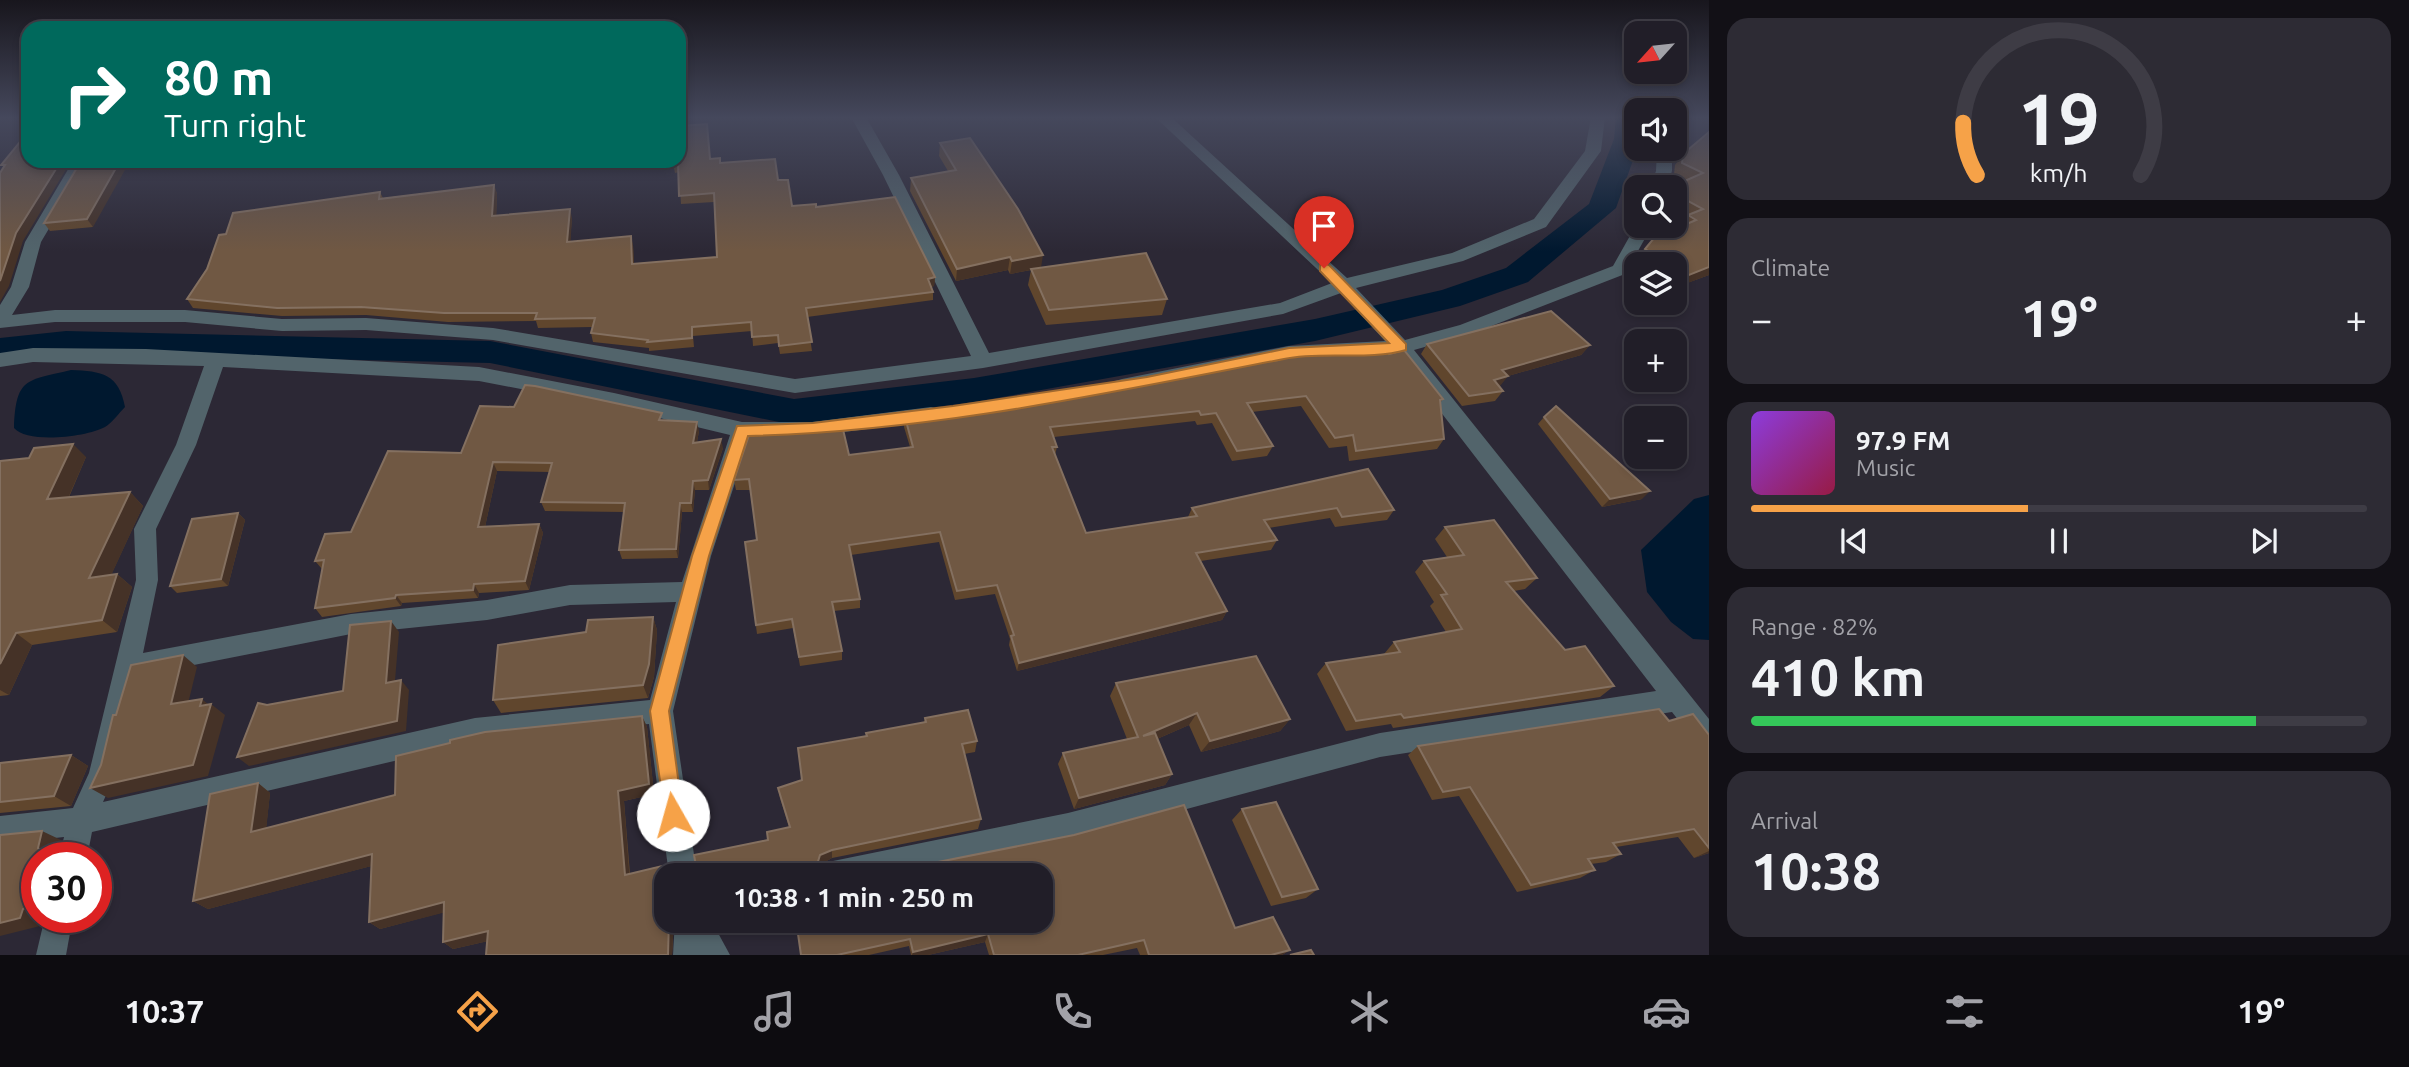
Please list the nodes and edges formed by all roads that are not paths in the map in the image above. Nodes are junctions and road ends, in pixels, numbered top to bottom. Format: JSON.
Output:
{"nodes":[{"id":1,"x":884,"y":162,"type":"edge"},
{"id":2,"x":1210,"y":162,"type":"edge"},
{"id":3,"x":1585,"y":162,"type":"edge"},
{"id":4,"x":77,"y":168,"type":"edge"},
{"id":5,"x":1637,"y":238,"type":"edge"},
{"id":6,"x":1344,"y":285,"type":"junction"},
{"id":7,"x":0,"y":320,"type":"edge"},
{"id":8,"x":1401,"y":347,"type":"junction"},
{"id":9,"x":0,"y":360,"type":"edge"},
{"id":10,"x":216,"y":360,"type":"junction"},
{"id":11,"x":983,"y":361,"type":"junction"},
{"id":12,"x":1096,"y":390,"type":"edge"},
{"id":13,"x":953,"y":411,"type":"edge"},
{"id":14,"x":742,"y":430,"type":"junction"},
{"id":15,"x":691,"y":592,"type":"junction"},
{"id":16,"x":128,"y":667,"type":"junction"},
{"id":17,"x":1676,"y":700,"type":"junction"},
{"id":18,"x":660,"y":711,"type":"junction"},
{"id":19,"x":1709,"y":739,"type":"edge"},
{"id":20,"x":81,"y":821,"type":"junction"},
{"id":21,"x":0,"y":830,"type":"edge"},
{"id":22,"x":76,"y":842,"type":"edge"},
{"id":23,"x":681,"y":863,"type":"edge"},
{"id":24,"x":892,"y":863,"type":"edge"},
{"id":25,"x":56,"y":933,"type":"edge"},
{"id":26,"x":691,"y":933,"type":"edge"},
{"id":27,"x":701,"y":933,"type":"edge"},
{"id":28,"x":51,"y":955,"type":"edge"},
{"id":29,"x":688,"y":955,"type":"edge"},
{"id":30,"x":715,"y":955,"type":"edge"}],
"edges":[{"from":1,"to":11,"type":"street"},
{"from":2,"to":6,"type":"street"},
{"from":3,"to":6,"type":"street"},
{"from":4,"to":7,"type":"street"},
{"from":5,"to":8,"type":"street"},
{"from":6,"to":8,"type":"street"},
{"from":6,"to":11,"type":"street"},
{"from":7,"to":11,"type":"street"},
{"from":8,"to":12,"type":"street"},
{"from":8,"to":17,"type":"street"},
{"from":9,"to":10,"type":"street"},
{"from":10,"to":14,"type":"street"},
{"from":10,"to":16,"type":"street"},
{"from":13,"to":14,"type":"street"},
{"from":14,"to":15,"type":"street"},
{"from":15,"to":16,"type":"street"},
{"from":15,"to":18,"type":"street"},
{"from":16,"to":20,"type":"street"},
{"from":17,"to":19,"type":"street"},
{"from":17,"to":24,"type":"street"},
{"from":18,"to":20,"type":"street"},
{"from":18,"to":23,"type":"street"},
{"from":20,"to":21,"type":"street"},
{"from":20,"to":22,"type":"street"},
{"from":25,"to":28,"type":"street"},
{"from":26,"to":29,"type":"street"},
{"from":27,"to":30,"type":"street"}]}
